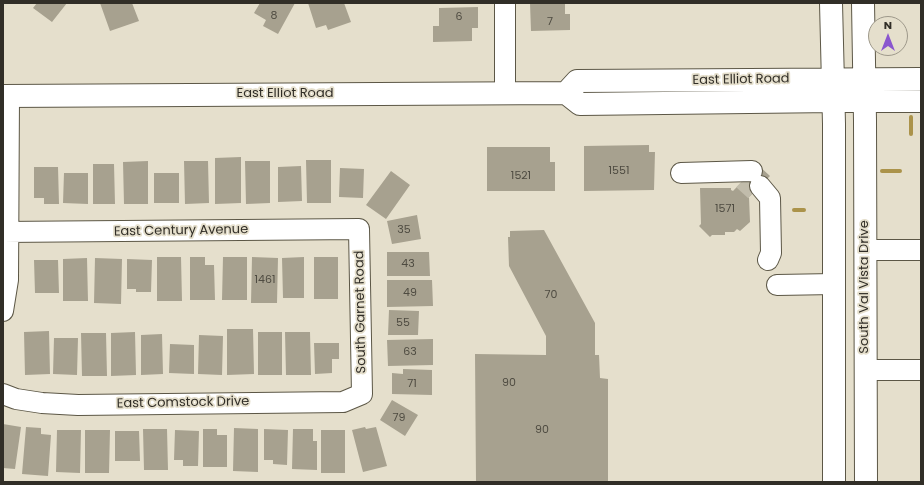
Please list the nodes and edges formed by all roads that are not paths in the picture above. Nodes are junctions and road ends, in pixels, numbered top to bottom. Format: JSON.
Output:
{"nodes":[{"id":1,"x":505,"y":3,"type":"edge"},
{"id":2,"x":831,"y":3,"type":"edge"},
{"id":3,"x":863,"y":3,"type":"edge"},
{"id":4,"x":921,"y":79,"type":"edge"},
{"id":5,"x":713,"y":80,"type":"junction"},
{"id":6,"x":833,"y":91,"type":"junction"},
{"id":7,"x":864,"y":91,"type":"junction"},
{"id":8,"x":505,"y":93,"type":"junction"},
{"id":9,"x":566,"y":93,"type":"junction"},
{"id":10,"x":6,"y":96,"type":"edge"},
{"id":11,"x":921,"y":101,"type":"edge"},
{"id":12,"x":656,"y":103,"type":"junction"},
{"id":13,"x":681,"y":177,"type":"dead end"},
{"id":14,"x":359,"y":229,"type":"joint"},
{"id":15,"x":6,"y":232,"type":"edge"},
{"id":16,"x":865,"y":250,"type":"junction"},
{"id":17,"x":921,"y":250,"type":"edge"},
{"id":18,"x":768,"y":260,"type":"dead end"},
{"id":19,"x":834,"y":284,"type":"junction"},
{"id":20,"x":777,"y":285,"type":"dead end"},
{"id":21,"x":3,"y":311,"type":"edge"},
{"id":22,"x":866,"y":370,"type":"junction"},
{"id":23,"x":921,"y":370,"type":"edge"},
{"id":24,"x":3,"y":394,"type":"edge"},
{"id":25,"x":362,"y":394,"type":"joint"},
{"id":26,"x":834,"y":482,"type":"edge"},
{"id":27,"x":866,"y":482,"type":"edge"}],
"edges":[{"from":1,"to":8,"type":"street"},
{"from":2,"to":6,"type":"main road"},
{"from":3,"to":7,"type":"main road","name":"South Val Vista Drive"},
{"from":4,"to":7,"type":"main road","name":"East Elliot Road"},
{"from":5,"to":6,"type":"main road","name":"East Elliot Road"},
{"from":5,"to":9,"type":"main road","name":"East Elliot Road"},
{"from":5,"to":12,"type":"main road"},
{"from":6,"to":7,"type":"main road","name":"East Elliot Road"},
{"from":6,"to":12,"type":"main road","name":"East Elliot Road"},
{"from":6,"to":19,"type":"main road"},
{"from":7,"to":11,"type":"main road","name":"East Elliot Road"},
{"from":7,"to":16,"type":"main road","name":"South Val Vista Drive"},
{"from":8,"to":9,"type":"main road","name":"East Elliot Road"},
{"from":8,"to":10,"type":"main road","name":"East Elliot Road"},
{"from":9,"to":12,"type":"main road","name":"East Elliot Road"},
{"from":10,"to":15,"type":"street"},
{"from":13,"to":18,"type":"street"},
{"from":14,"to":15,"type":"street","name":"East Century Avenue"},
{"from":14,"to":25,"type":"street","name":"South Garnet Road"},
{"from":15,"to":21,"type":"street"},
{"from":16,"to":17,"type":"street"},
{"from":16,"to":22,"type":"main road","name":"South Val Vista Drive"},
{"from":19,"to":20,"type":"street"},
{"from":19,"to":26,"type":"main road"},
{"from":22,"to":23,"type":"street"},
{"from":22,"to":27,"type":"main road","name":"South Val Vista Drive"},
{"from":24,"to":25,"type":"street","name":"East Comstock Drive"}]}
